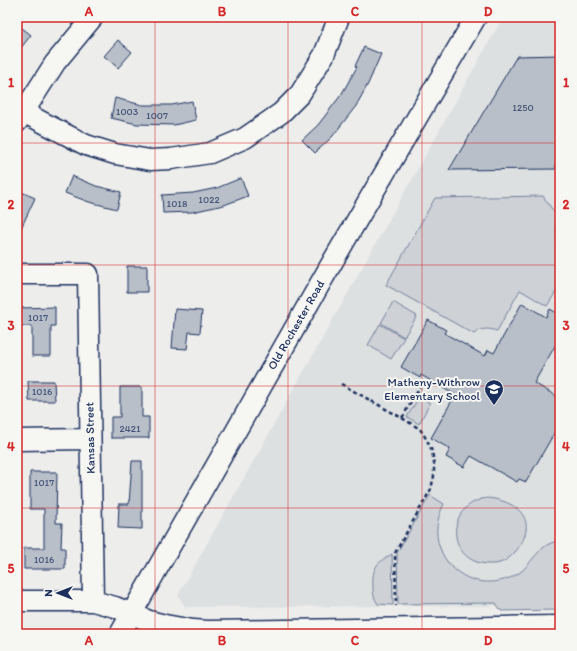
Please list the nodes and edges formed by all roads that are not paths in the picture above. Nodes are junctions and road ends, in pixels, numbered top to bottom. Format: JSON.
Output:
{"nodes":[{"id":1,"x":93,"y":17,"type":"edge"},
{"id":2,"x":339,"y":17,"type":"edge"},
{"id":3,"x":476,"y":17,"type":"edge"},
{"id":4,"x":20,"y":117,"type":"edge"},
{"id":5,"x":17,"y":274,"type":"edge"},
{"id":6,"x":90,"y":439,"type":"junction"},
{"id":7,"x":17,"y":440,"type":"edge"},
{"id":8,"x":17,"y":601,"type":"edge"},
{"id":9,"x":93,"y":601,"type":"junction"},
{"id":10,"x":132,"y":614,"type":"junction"},
{"id":11,"x":560,"y":626,"type":"edge"},
{"id":12,"x":174,"y":631,"type":"edge"},
{"id":13,"x":365,"y":631,"type":"edge"},
{"id":14,"x":503,"y":631,"type":"edge"},
{"id":15,"x":228,"y":632,"type":"edge"},
{"id":16,"x":120,"y":634,"type":"edge"}],
"edges":[{"from":1,"to":4,"type":"street"},
{"from":2,"to":4,"type":"street"},
{"from":3,"to":10,"type":"street","name":"Old Rochester Road"},
{"from":5,"to":6,"type":"street","name":"Kansas Street"},
{"from":6,"to":7,"type":"street"},
{"from":6,"to":9,"type":"street","name":"Kansas Street"},
{"from":8,"to":9,"type":"street"},
{"from":9,"to":10,"type":"street"},
{"from":10,"to":12,"type":"street"},
{"from":10,"to":16,"type":"street","name":"Old Rochester Road"},
{"from":11,"to":14,"type":"street"},
{"from":12,"to":15,"type":"street"},
{"from":13,"to":14,"type":"street"},
{"from":13,"to":15,"type":"street"}]}
